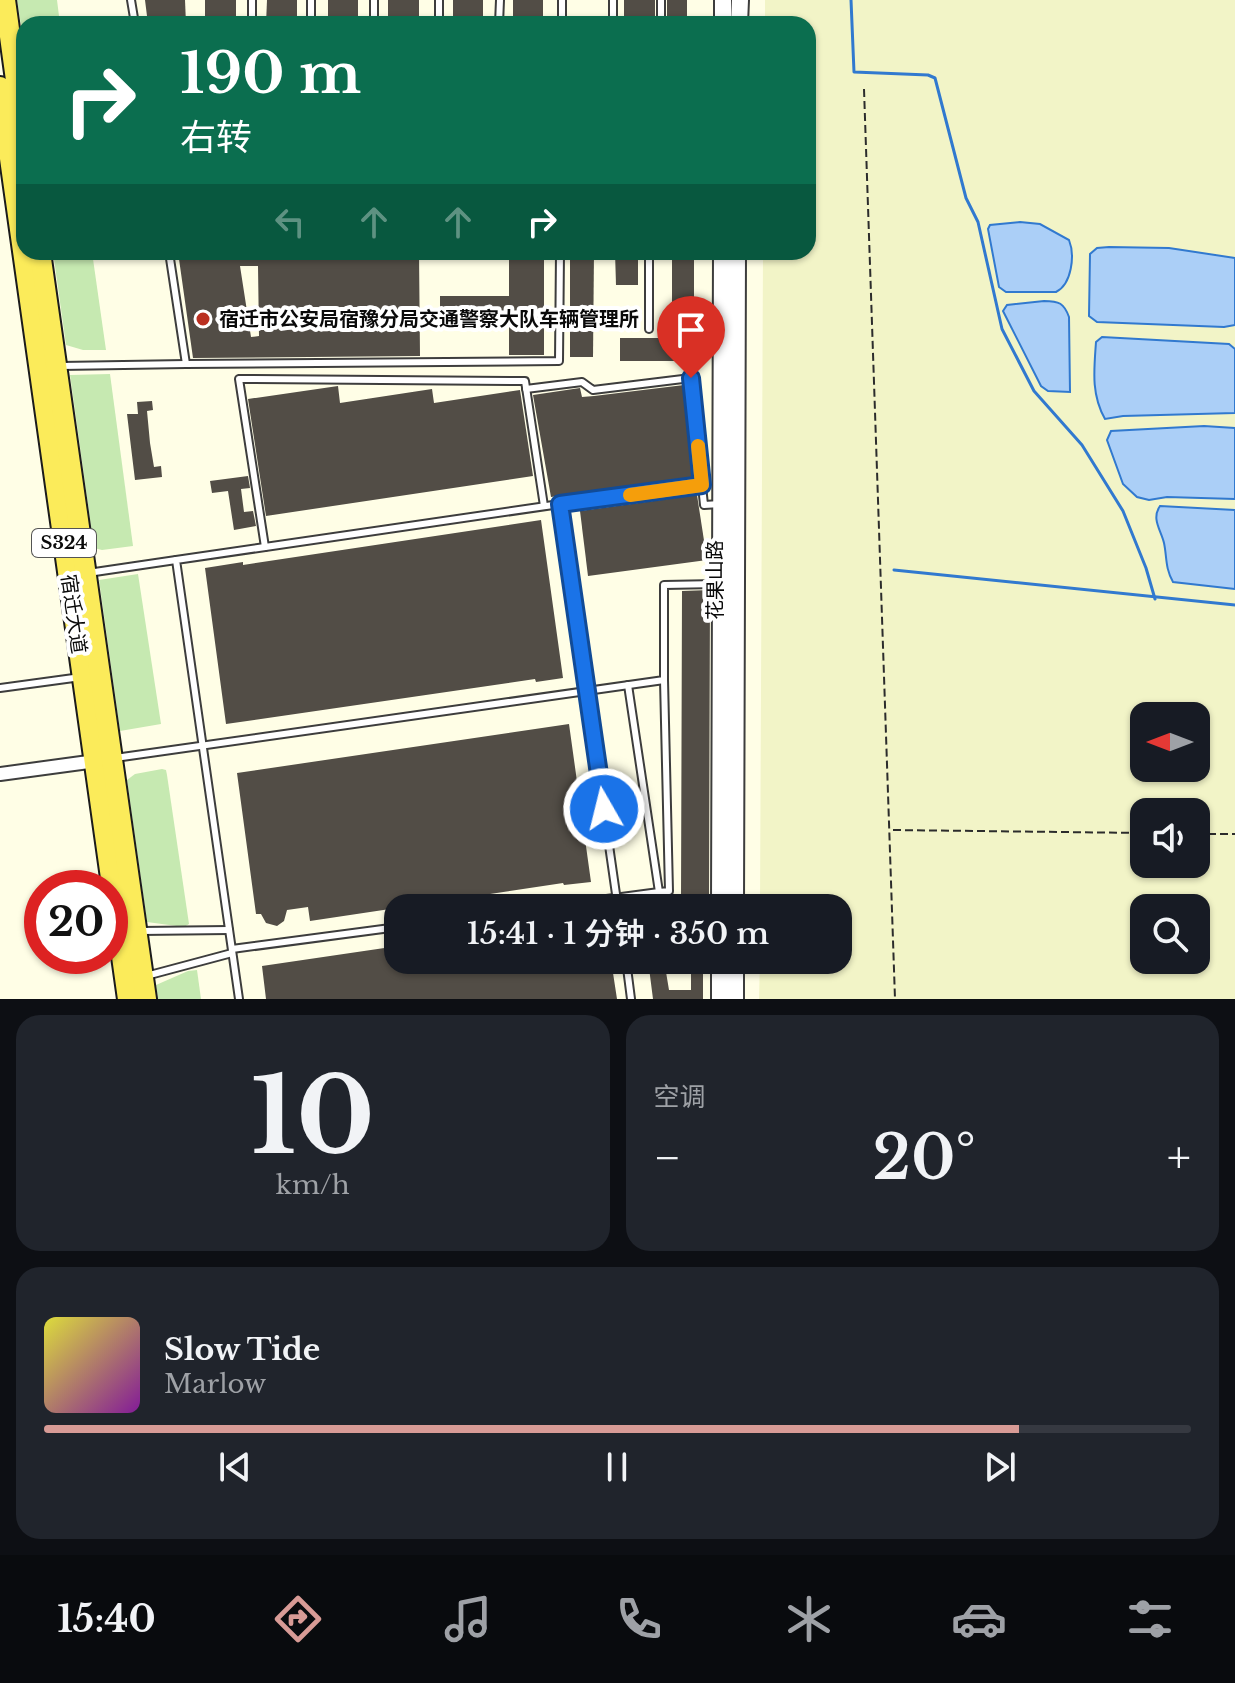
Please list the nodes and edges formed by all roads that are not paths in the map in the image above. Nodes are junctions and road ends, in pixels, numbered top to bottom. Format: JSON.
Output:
{"nodes":[{"id":1,"x":5,"y":0,"type":"edge"},
{"id":2,"x":13,"y":83,"type":"edge"},
{"id":3,"x":16,"y":106,"type":"edge"},
{"id":4,"x":37,"y":260,"type":"edge"},
{"id":5,"x":41,"y":260,"type":"edge"},
{"id":6,"x":170,"y":260,"type":"edge"},
{"id":7,"x":560,"y":260,"type":"edge"},
{"id":8,"x":649,"y":260,"type":"edge"},
{"id":9,"x":722,"y":260,"type":"edge"},
{"id":10,"x":737,"y":260,"type":"edge"},
{"id":11,"x":649,"y":329,"type":"dead end"},
{"id":12,"x":186,"y":364,"type":"junction"},
{"id":13,"x":56,"y":367,"type":"junction"},
{"id":14,"x":526,"y":389,"type":"junction"},
{"id":15,"x":702,"y":485,"type":"junction"},
{"id":16,"x":560,"y":504,"type":"junction"},
{"id":17,"x":728,"y":504,"type":"junction"},
{"id":18,"x":544,"y":506,"type":"junction"},
{"id":19,"x":265,"y":547,"type":"junction"},
{"id":20,"x":176,"y":560,"type":"junction"},
{"id":21,"x":86,"y":573,"type":"junction"},
{"id":22,"x":728,"y":584,"type":"junction"},
{"id":23,"x":92,"y":676,"type":"junction"},
{"id":24,"x":664,"y":680,"type":"junction"},
{"id":25,"x":628,"y":685,"type":"junction"},
{"id":26,"x":0,"y":688,"type":"edge"},
{"id":27,"x":587,"y":690,"type":"junction"},
{"id":28,"x":202,"y":745,"type":"junction"},
{"id":29,"x":104,"y":760,"type":"junction"},
{"id":30,"x":0,"y":774,"type":"edge"},
{"id":31,"x":659,"y":892,"type":"junction"},
{"id":32,"x":616,"y":894,"type":"edge"},
{"id":33,"x":645,"y":894,"type":"edge"},
{"id":34,"x":720,"y":894,"type":"edge"},
{"id":35,"x":735,"y":894,"type":"edge"},
{"id":36,"x":384,"y":929,"type":"edge"},
{"id":37,"x":229,"y":930,"type":"junction"},
{"id":38,"x":136,"y":931,"type":"junction"},
{"id":39,"x":232,"y":951,"type":"junction"},
{"id":40,"x":628,"y":974,"type":"edge"},
{"id":41,"x":720,"y":974,"type":"edge"},
{"id":42,"x":735,"y":974,"type":"edge"},
{"id":43,"x":143,"y":977,"type":"junction"},
{"id":44,"x":128,"y":999,"type":"edge"},
{"id":45,"x":146,"y":999,"type":"edge"},
{"id":46,"x":239,"y":999,"type":"edge"},
{"id":47,"x":631,"y":999,"type":"edge"},
{"id":48,"x":720,"y":999,"type":"edge"},
{"id":49,"x":735,"y":999,"type":"edge"}],
"edges":[{"from":1,"to":2,"type":"main road","name":"宿迁大道","number":"S324"},
{"from":2,"to":3,"type":"main road","name":"宿迁大道","number":"S324"},
{"from":4,"to":23,"type":"main road","name":"宿迁大道","number":"S324"},
{"from":5,"to":13,"type":"main road","name":"宿迁大道","number":"S324"},
{"from":6,"to":12,"type":"lane"},
{"from":7,"to":12,"type":"lane"},
{"from":8,"to":11,"type":"lane"},
{"from":9,"to":17,"type":"street","name":"花果山路"},
{"from":10,"to":17,"type":"street","name":"花果山路"},
{"from":12,"to":13,"type":"lane"},
{"from":13,"to":21,"type":"main road","name":"宿迁大道","number":"S324"},
{"from":14,"to":15,"type":"lane"},
{"from":14,"to":18,"type":"lane"},
{"from":14,"to":19,"type":"lane"},
{"from":15,"to":16,"type":"lane"},
{"from":15,"to":17,"type":"lane"},
{"from":16,"to":18,"type":"lane"},
{"from":16,"to":27,"type":"lane"},
{"from":17,"to":22,"type":"street","name":"花果山路"},
{"from":18,"to":19,"type":"lane"},
{"from":19,"to":20,"type":"lane"},
{"from":20,"to":21,"type":"lane"},
{"from":20,"to":28,"type":"lane"},
{"from":21,"to":23,"type":"main road","name":"宿迁大道","number":"S324"},
{"from":22,"to":24,"type":"lane"},
{"from":22,"to":34,"type":"street","name":"花果山路"},
{"from":22,"to":35,"type":"street","name":"花果山路"},
{"from":23,"to":26,"type":"lane"},
{"from":23,"to":29,"type":"main road","name":"宿迁大道","number":"S324"},
{"from":24,"to":25,"type":"lane"},
{"from":24,"to":31,"type":"lane"},
{"from":25,"to":27,"type":"lane"},
{"from":25,"to":31,"type":"lane"},
{"from":27,"to":28,"type":"lane"},
{"from":27,"to":32,"type":"lane"},
{"from":28,"to":29,"type":"lane"},
{"from":28,"to":37,"type":"lane"},
{"from":29,"to":30,"type":"street"},
{"from":29,"to":38,"type":"main road","name":"宿迁大道","number":"S324"},
{"from":29,"to":44,"type":"main road","name":"宿迁大道","number":"S324"},
{"from":31,"to":33,"type":"lane"},
{"from":36,"to":39,"type":"lane"},
{"from":37,"to":38,"type":"lane"},
{"from":37,"to":39,"type":"lane"},
{"from":38,"to":43,"type":"main road","name":"宿迁大道","number":"S324"},
{"from":39,"to":43,"type":"lane"},
{"from":39,"to":46,"type":"lane"},
{"from":40,"to":47,"type":"lane"},
{"from":41,"to":48,"type":"street"},
{"from":42,"to":49,"type":"street"},
{"from":43,"to":45,"type":"main road","name":"宿迁大道","number":"S324"}]}
